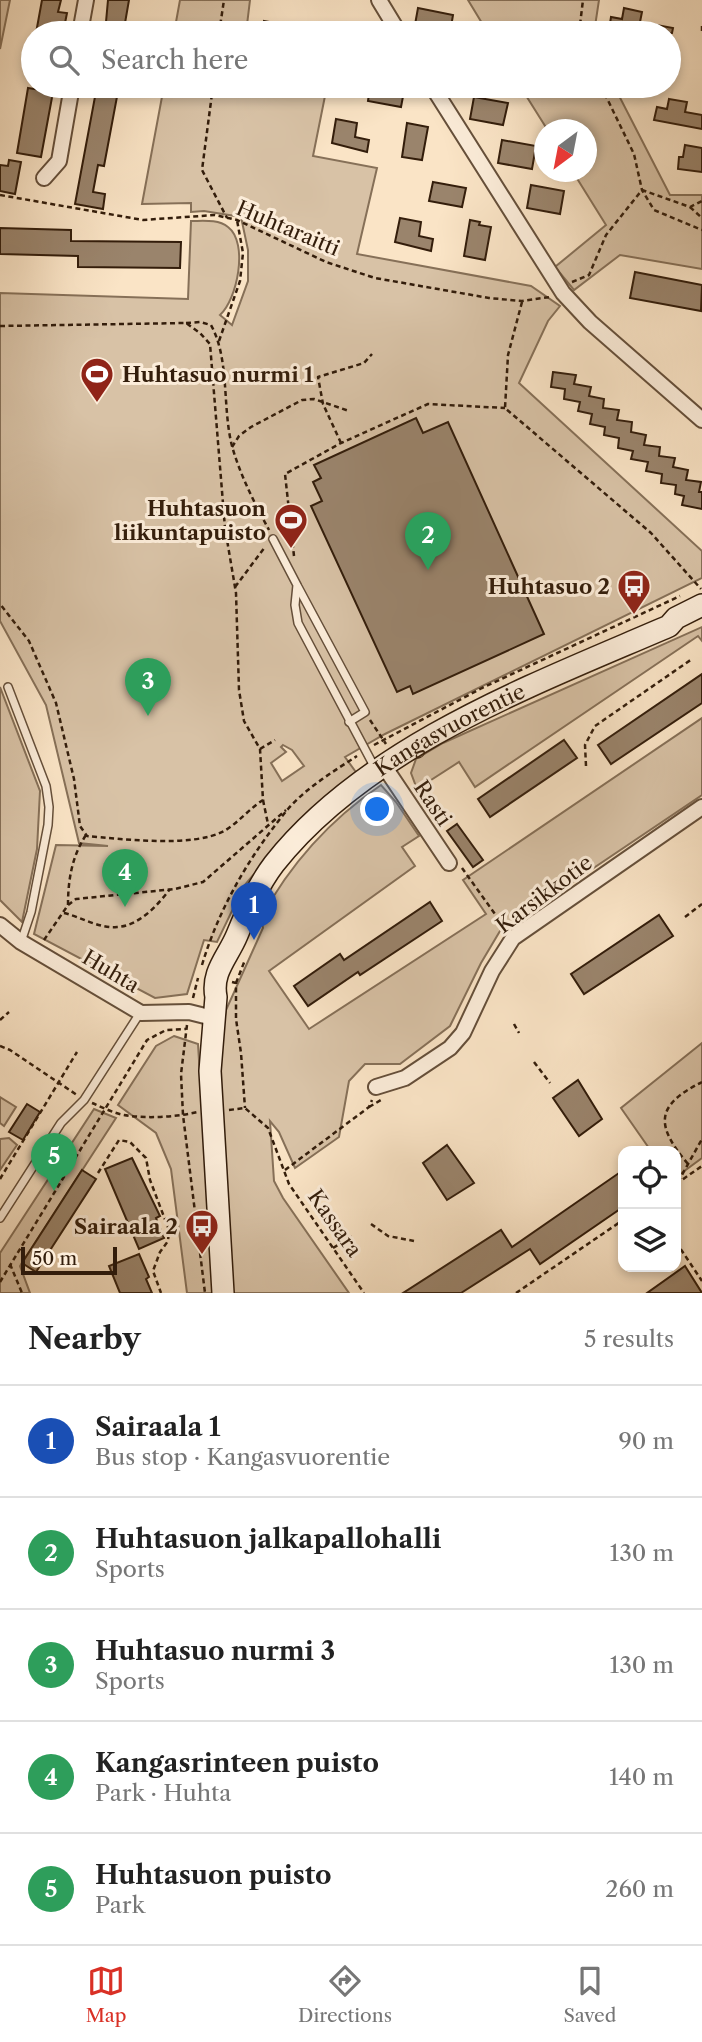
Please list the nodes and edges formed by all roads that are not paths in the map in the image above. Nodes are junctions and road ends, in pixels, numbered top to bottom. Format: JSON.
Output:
{"nodes":[{"id":1,"x":86,"y":0,"type":"edge"},
{"id":2,"x":379,"y":0,"type":"edge"},
{"id":3,"x":82,"y":21,"type":"edge"},
{"id":4,"x":392,"y":21,"type":"edge"},
{"id":5,"x":70,"y":98,"type":"edge"},
{"id":6,"x":440,"y":98,"type":"edge"},
{"id":7,"x":44,"y":178,"type":"dead end"},
{"id":8,"x":702,"y":421,"type":"edge"},
{"id":9,"x":273,"y":539,"type":"road end"},
{"id":10,"x":297,"y":586,"type":"junction"},
{"id":11,"x":701,"y":593,"type":"edge"},
{"id":12,"x":702,"y":618,"type":"edge"},
{"id":13,"x":669,"y":626,"type":"junction"},
{"id":14,"x":8,"y":688,"type":"dead end"},
{"id":15,"x":349,"y":722,"type":"junction"},
{"id":16,"x":380,"y":768,"type":"junction"},
{"id":17,"x":702,"y":807,"type":"edge"},
{"id":18,"x":449,"y":863,"type":"dead end"},
{"id":19,"x":0,"y":925,"type":"edge"},
{"id":20,"x":21,"y":942,"type":"junction"},
{"id":21,"x":219,"y":998,"type":"junction"},
{"id":22,"x":141,"y":1013,"type":"junction"},
{"id":23,"x":383,"y":1091,"type":"road end"},
{"id":24,"x":0,"y":1218,"type":"edge"},
{"id":25,"x":223,"y":1293,"type":"edge"}],
"edges":[{"from":1,"to":3,"type":"street"},
{"from":2,"to":4,"type":"street"},
{"from":5,"to":7,"type":"street"},
{"from":6,"to":8,"type":"street"},
{"from":9,"to":10,"type":"lane"},
{"from":10,"to":15,"type":"lane"},
{"from":10,"to":15,"type":"lane"},
{"from":11,"to":13,"type":"main road","name":"Kangasvuorentie"},
{"from":12,"to":13,"type":"main road","name":"Kangasvuorentie"},
{"from":13,"to":16,"type":"main road","name":"Kangasvuorentie"},
{"from":14,"to":20,"type":"lane"},
{"from":15,"to":16,"type":"lane"},
{"from":16,"to":18,"type":"street","name":"Rasti"},
{"from":16,"to":21,"type":"main road","name":"Kangasvuorentie"},
{"from":17,"to":23,"type":"street","name":"Karsikkotie"},
{"from":19,"to":20,"type":"street","name":"Huhta"},
{"from":20,"to":22,"type":"street","name":"Huhta"},
{"from":21,"to":22,"type":"street","name":"Huhta"},
{"from":21,"to":25,"type":"main road","name":"Kangasvuorentie"},
{"from":22,"to":24,"type":"lane"}]}
